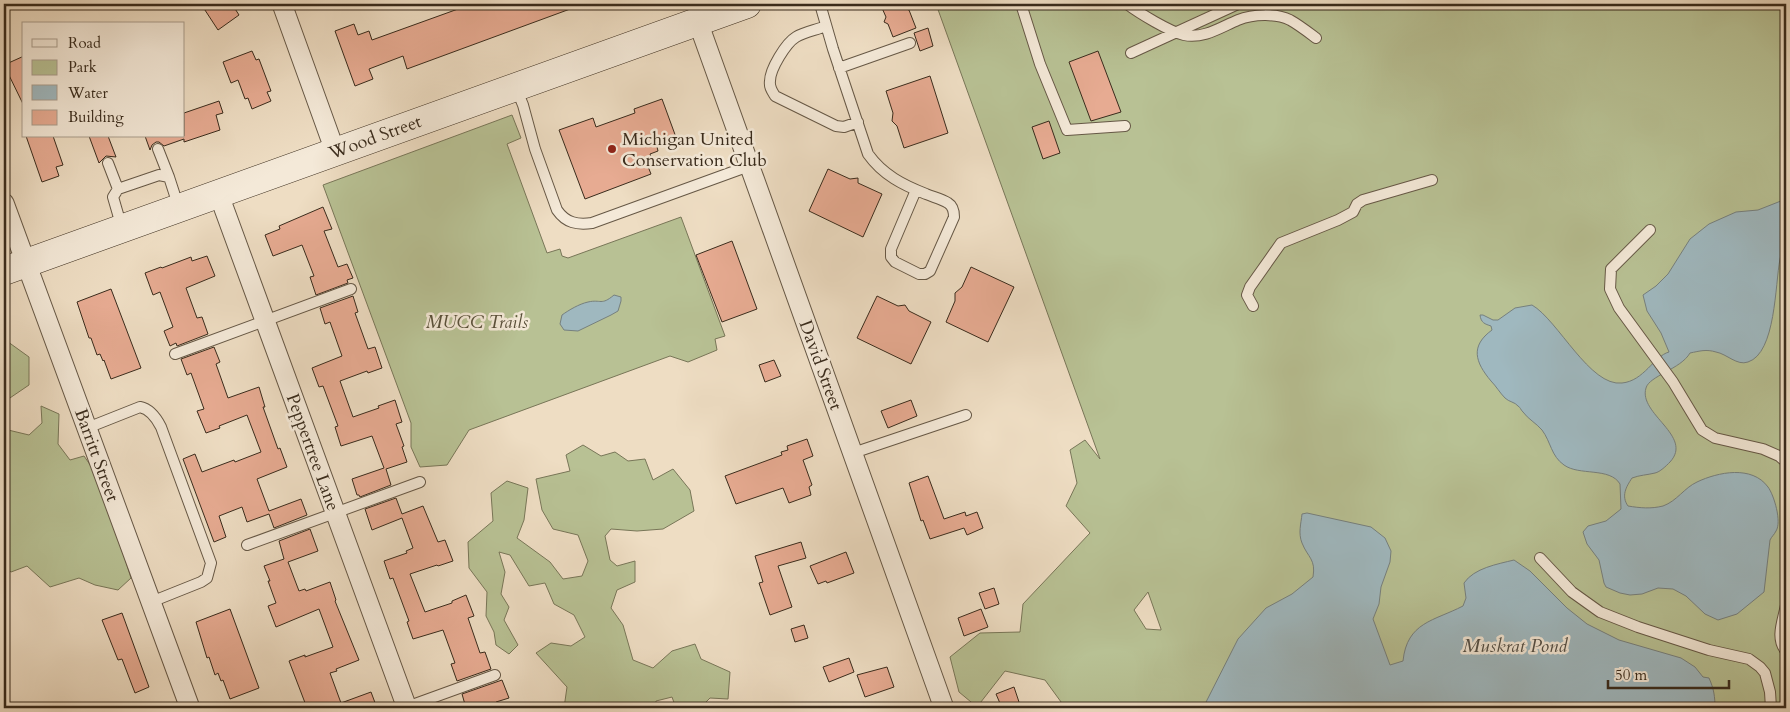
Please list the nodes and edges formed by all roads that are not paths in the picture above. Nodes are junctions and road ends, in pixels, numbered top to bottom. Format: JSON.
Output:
{"nodes":[{"id":1,"x":282,"y":4,"type":"edge"},
{"id":2,"x":747,"y":4,"type":"edge"},
{"id":3,"x":820,"y":4,"type":"edge"},
{"id":4,"x":1021,"y":4,"type":"edge"},
{"id":5,"x":1127,"y":4,"type":"edge"},
{"id":6,"x":1238,"y":4,"type":"edge"},
{"id":7,"x":698,"y":22,"type":"junction"},
{"id":8,"x":826,"y":26,"type":"junction"},
{"id":9,"x":1176,"y":32,"type":"junction"},
{"id":10,"x":1316,"y":38,"type":"dead end"},
{"id":11,"x":910,"y":43,"type":"dead end"},
{"id":12,"x":1131,"y":53,"type":"dead end"},
{"id":13,"x":839,"y":68,"type":"junction"},
{"id":14,"x":516,"y":87,"type":"junction"},
{"id":15,"x":858,"y":122,"type":"junction"},
{"id":16,"x":1125,"y":126,"type":"dead end"},
{"id":17,"x":158,"y":149,"type":"dead end"},
{"id":18,"x":335,"y":151,"type":"junction"},
{"id":19,"x":108,"y":163,"type":"dead end"},
{"id":20,"x":749,"y":166,"type":"junction"},
{"id":21,"x":168,"y":177,"type":"junction"},
{"id":22,"x":1432,"y":180,"type":"dead end"},
{"id":23,"x":118,"y":189,"type":"junction"},
{"id":24,"x":916,"y":190,"type":"junction"},
{"id":25,"x":219,"y":195,"type":"junction"},
{"id":26,"x":4,"y":203,"type":"edge"},
{"id":27,"x":179,"y":209,"type":"junction"},
{"id":28,"x":123,"y":229,"type":"junction"},
{"id":29,"x":1650,"y":230,"type":"dead end"},
{"id":30,"x":15,"y":267,"type":"edge"},
{"id":31,"x":351,"y":289,"type":"dead end"},
{"id":32,"x":1254,"y":306,"type":"dead end"},
{"id":33,"x":264,"y":320,"type":"junction"},
{"id":34,"x":175,"y":354,"type":"dead end"},
{"id":35,"x":966,"y":415,"type":"dead end"},
{"id":36,"x":87,"y":428,"type":"junction"},
{"id":37,"x":853,"y":453,"type":"junction"},
{"id":38,"x":1786,"y":462,"type":"edge"},
{"id":39,"x":420,"y":482,"type":"dead end"},
{"id":40,"x":336,"y":513,"type":"junction"},
{"id":41,"x":247,"y":545,"type":"dead end"},
{"id":42,"x":1540,"y":558,"type":"dead end"},
{"id":43,"x":151,"y":602,"type":"junction"},
{"id":44,"x":1786,"y":606,"type":"edge"},
{"id":45,"x":1786,"y":651,"type":"edge"},
{"id":46,"x":495,"y":675,"type":"dead end"},
{"id":47,"x":190,"y":708,"type":"edge"},
{"id":48,"x":406,"y":708,"type":"edge"},
{"id":49,"x":944,"y":708,"type":"edge"},
{"id":50,"x":1771,"y":708,"type":"edge"}],
"edges":[{"from":1,"to":18,"type":"street"},
{"from":2,"to":7,"type":"street","name":"Wood Street"},
{"from":3,"to":8,"type":"lane"},
{"from":4,"to":16,"type":"lane"},
{"from":5,"to":9,"type":"lane"},
{"from":6,"to":9,"type":"lane"},
{"from":7,"to":14,"type":"street","name":"Wood Street"},
{"from":7,"to":20,"type":"street","name":"David Street"},
{"from":8,"to":13,"type":"lane"},
{"from":8,"to":15,"type":"lane"},
{"from":9,"to":10,"type":"lane"},
{"from":9,"to":12,"type":"lane"},
{"from":11,"to":13,"type":"lane"},
{"from":13,"to":15,"type":"lane"},
{"from":14,"to":18,"type":"street","name":"Wood Street"},
{"from":14,"to":20,"type":"lane"},
{"from":15,"to":24,"type":"lane"},
{"from":17,"to":21,"type":"lane"},
{"from":18,"to":25,"type":"street","name":"Wood Street"},
{"from":19,"to":23,"type":"lane"},
{"from":20,"to":37,"type":"street","name":"David Street"},
{"from":21,"to":23,"type":"lane"},
{"from":21,"to":27,"type":"lane"},
{"from":22,"to":32,"type":"lane"},
{"from":23,"to":28,"type":"lane"},
{"from":24,"to":24,"type":"lane"},
{"from":25,"to":27,"type":"street","name":"Wood Street"},
{"from":25,"to":33,"type":"street","name":"Peppertree Lane"},
{"from":26,"to":30,"type":"street","name":"Barritt Street"},
{"from":27,"to":28,"type":"street","name":"Wood Street"},
{"from":28,"to":30,"type":"street","name":"Wood Street"},
{"from":29,"to":38,"type":"lane"},
{"from":30,"to":36,"type":"street","name":"Barritt Street"},
{"from":31,"to":33,"type":"lane"},
{"from":33,"to":34,"type":"lane"},
{"from":33,"to":40,"type":"street","name":"Peppertree Lane"},
{"from":35,"to":37,"type":"lane"},
{"from":36,"to":43,"type":"street","name":"Barritt Street"},
{"from":36,"to":43,"type":"lane"},
{"from":37,"to":49,"type":"street","name":"David Street"},
{"from":39,"to":40,"type":"lane"},
{"from":40,"to":41,"type":"lane"},
{"from":40,"to":48,"type":"street","name":"Peppertree Lane"},
{"from":42,"to":50,"type":"lane"},
{"from":43,"to":47,"type":"street","name":"Barritt Street"},
{"from":44,"to":45,"type":"lane"},
{"from":46,"to":48,"type":"lane"}]}
